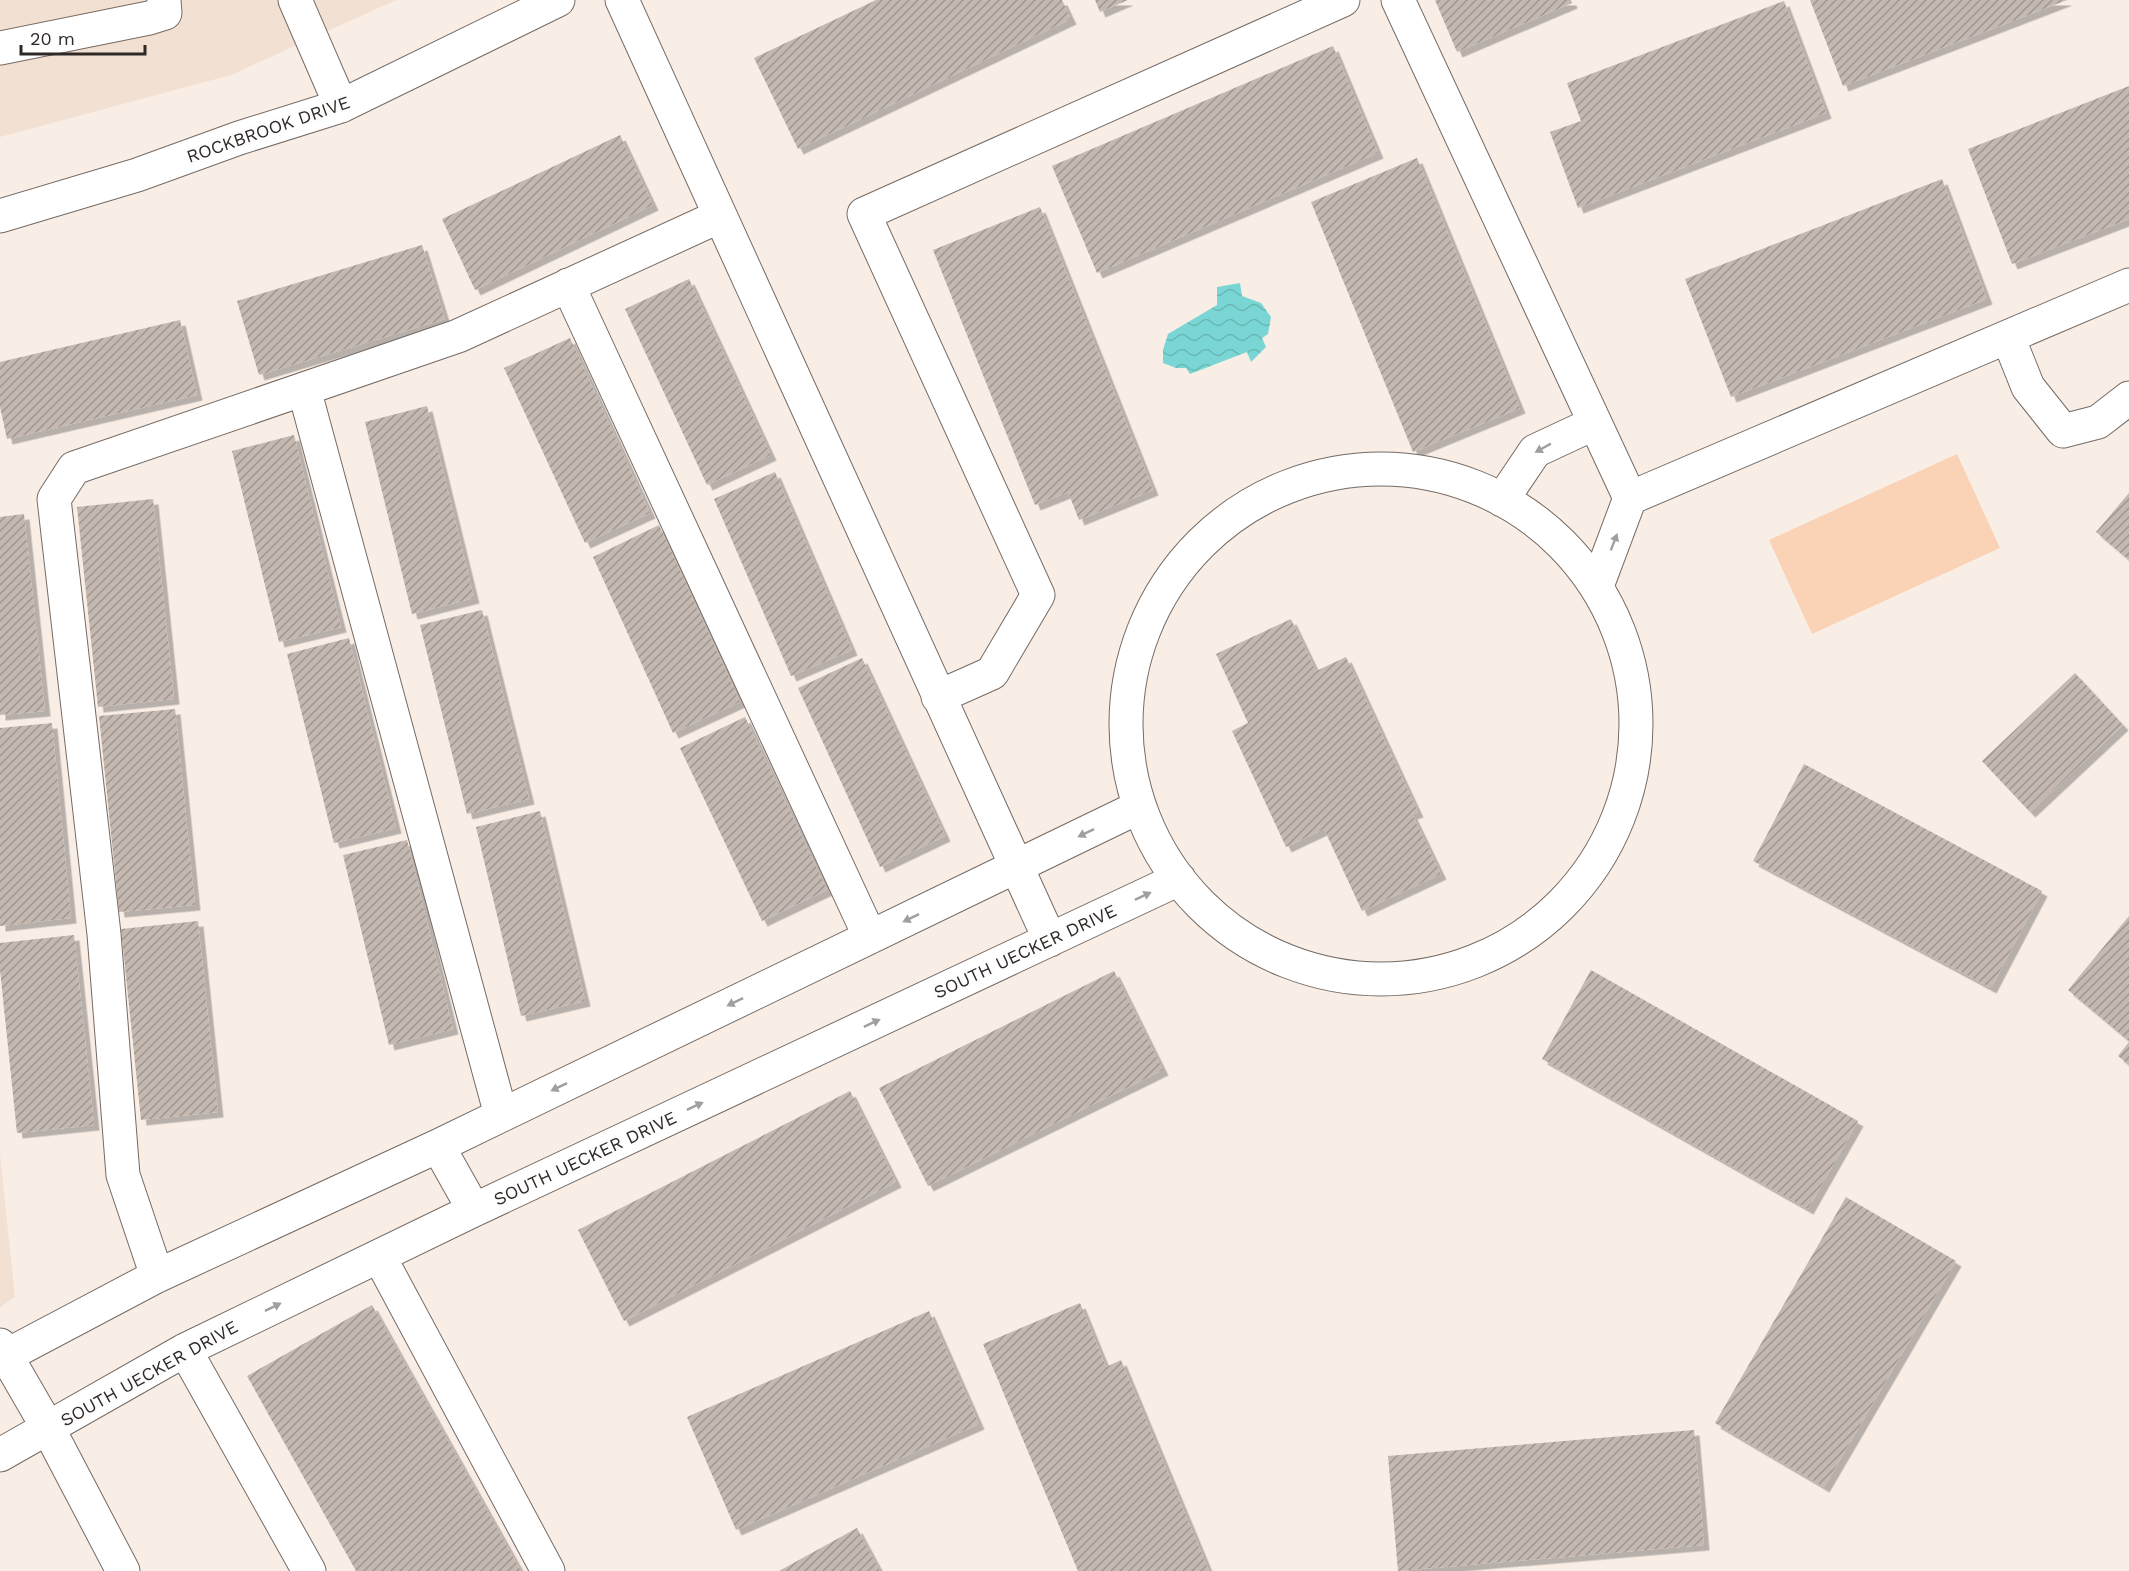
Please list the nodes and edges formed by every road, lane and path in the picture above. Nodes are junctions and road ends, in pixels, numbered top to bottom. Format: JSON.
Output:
{"nodes":[{"id":1,"x":164,"y":0,"type":"edge"},
{"id":2,"x":295,"y":0,"type":"edge"},
{"id":3,"x":558,"y":0,"type":"edge"},
{"id":4,"x":622,"y":0,"type":"edge"},
{"id":5,"x":1343,"y":0,"type":"edge"},
{"id":6,"x":1398,"y":0,"type":"edge"},
{"id":7,"x":0,"y":48,"type":"edge"},
{"id":8,"x":341,"y":106,"type":"junction"},
{"id":9,"x":0,"y":216,"type":"edge"},
{"id":10,"x":720,"y":216,"type":"junction"},
{"id":11,"x":568,"y":285,"type":"junction"},
{"id":12,"x":2129,"y":285,"type":"edge"},
{"id":13,"x":2008,"y":337,"type":"junction"},
{"id":14,"x":304,"y":389,"type":"junction"},
{"id":15,"x":2129,"y":398,"type":"edge"},
{"id":16,"x":1596,"y":423,"type":"junction"},
{"id":17,"x":1630,"y":498,"type":"junction"},
{"id":18,"x":1502,"y":500,"type":"junction"},
{"id":19,"x":1597,"y":586,"type":"junction"},
{"id":20,"x":938,"y":697,"type":"junction"},
{"id":21,"x":1139,"y":807,"type":"junction"},
{"id":22,"x":1016,"y":867,"type":"junction"},
{"id":23,"x":1179,"y":879,"type":"junction"},
{"id":24,"x":870,"y":937,"type":"junction"},
{"id":25,"x":1050,"y":940,"type":"junction"},
{"id":26,"x":501,"y":1115,"type":"junction"},
{"id":27,"x":438,"y":1146,"type":"junction"},
{"id":28,"x":474,"y":1210,"type":"junction"},
{"id":29,"x":379,"y":1256,"type":"junction"},
{"id":30,"x":157,"y":1276,"type":"junction"},
{"id":31,"x":185,"y":1350,"type":"junction"},
{"id":32,"x":2,"y":1353,"type":"edge"},
{"id":33,"x":48,"y":1428,"type":"junction"},
{"id":34,"x":0,"y":1455,"type":"edge"},
{"id":35,"x":123,"y":1571,"type":"edge"},
{"id":36,"x":309,"y":1571,"type":"edge"},
{"id":37,"x":548,"y":1571,"type":"edge"}],
"edges":[{"from":1,"to":7,"type":"street"},
{"from":2,"to":8,"type":"street"},
{"from":3,"to":8,"type":"street","name":"ROCKBROOK DRIVE"},
{"from":4,"to":10,"type":"street"},
{"from":5,"to":20,"type":"street"},
{"from":6,"to":16,"type":"street"},
{"from":8,"to":9,"type":"street","name":"ROCKBROOK DRIVE"},
{"from":10,"to":11,"type":"street"},
{"from":10,"to":20,"type":"street"},
{"from":11,"to":14,"type":"street"},
{"from":11,"to":24,"type":"street"},
{"from":12,"to":13,"type":"street"},
{"from":13,"to":15,"type":"street"},
{"from":13,"to":17,"type":"street"},
{"from":14,"to":26,"type":"street"},
{"from":14,"to":30,"type":"street"},
{"from":16,"to":17,"type":"street"},
{"from":16,"to":18,"type":"street","one_way":true},
{"from":19,"to":17,"type":"street","one_way":true},
{"from":18,"to":19,"type":"street"},
{"from":18,"to":21,"type":"street"},
{"from":19,"to":23,"type":"street"},
{"from":20,"to":22,"type":"street"},
{"from":21,"to":22,"type":"street","one_way":true},
{"from":21,"to":23,"type":"street"},
{"from":22,"to":24,"type":"street","one_way":true},
{"from":22,"to":25,"type":"street"},
{"from":25,"to":23,"type":"street","name":"SOUTH UECKER DRIVE","one_way":true},
{"from":24,"to":26,"type":"street","one_way":true},
{"from":28,"to":25,"type":"street","name":"SOUTH UECKER DRIVE","one_way":true},
{"from":26,"to":27,"type":"street"},
{"from":27,"to":28,"type":"street"},
{"from":27,"to":30,"type":"street"},
{"from":28,"to":29,"type":"street","name":"SOUTH UECKER DRIVE"},
{"from":31,"to":29,"type":"street","name":"SOUTH UECKER DRIVE","one_way":true},
{"from":29,"to":37,"type":"street"},
{"from":30,"to":32,"type":"street"},
{"from":31,"to":33,"type":"street","name":"SOUTH UECKER DRIVE"},
{"from":31,"to":36,"type":"street"},
{"from":32,"to":33,"type":"street"},
{"from":33,"to":34,"type":"street","name":"SOUTH UECKER DRIVE"},
{"from":33,"to":35,"type":"street"}]}
